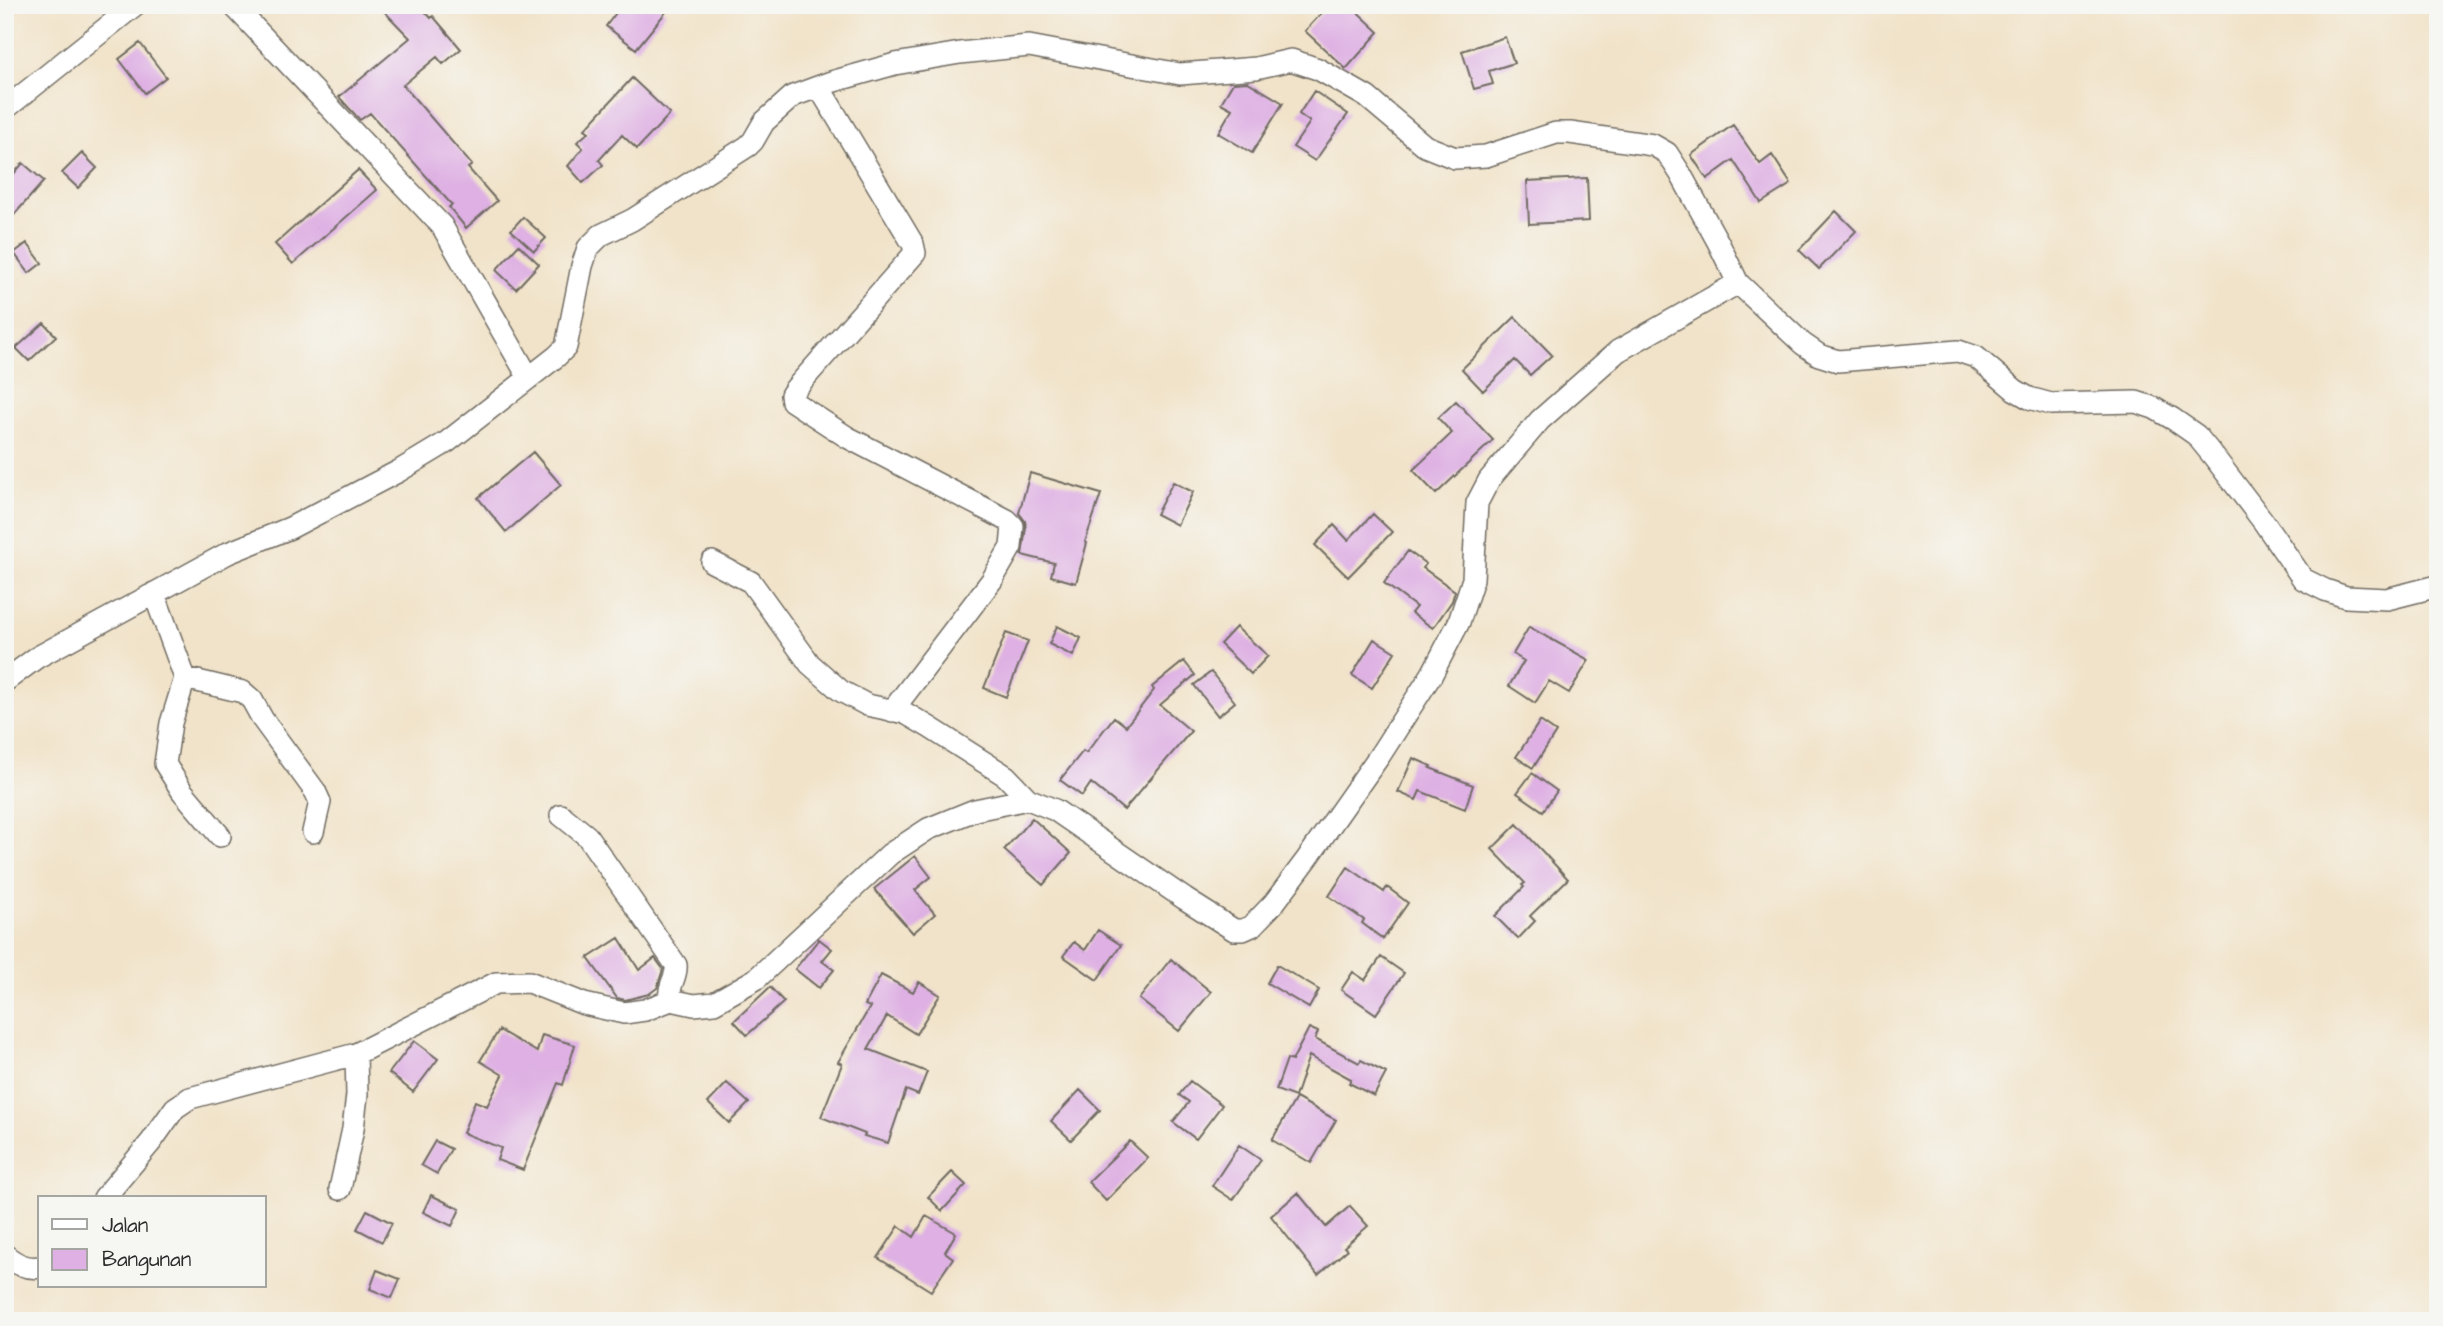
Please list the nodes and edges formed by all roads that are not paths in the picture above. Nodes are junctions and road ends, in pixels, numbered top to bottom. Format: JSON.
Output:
{"nodes":[{"id":1,"x":135,"y":5,"type":"edge"},
{"id":2,"x":233,"y":5,"type":"edge"},
{"id":3,"x":819,"y":87,"type":"junction"},
{"id":4,"x":5,"y":109,"type":"edge"},
{"id":5,"x":1738,"y":283,"type":"junction"},
{"id":6,"x":529,"y":378,"type":"junction"},
{"id":7,"x":712,"y":562,"type":"dead end"},
{"id":8,"x":2438,"y":586,"type":"edge"},
{"id":9,"x":154,"y":593,"type":"junction"},
{"id":10,"x":185,"y":678,"type":"junction"},
{"id":11,"x":5,"y":681,"type":"edge"},
{"id":12,"x":892,"y":711,"type":"junction"},
{"id":13,"x":1028,"y":799,"type":"junction"},
{"id":14,"x":561,"y":815,"type":"dead end"},
{"id":15,"x":313,"y":832,"type":"dead end"},
{"id":16,"x":220,"y":836,"type":"dead end"},
{"id":17,"x":671,"y":1000,"type":"junction"},
{"id":18,"x":356,"y":1054,"type":"junction"},
{"id":19,"x":340,"y":1189,"type":"dead end"},
{"id":20,"x":106,"y":1196,"type":"edge"},
{"id":21,"x":5,"y":1255,"type":"edge"},
{"id":22,"x":38,"y":1267,"type":"edge"}],
"edges":[{"from":1,"to":4,"type":"street"},
{"from":2,"to":6,"type":"street"},
{"from":3,"to":5,"type":"street"},
{"from":3,"to":6,"type":"street"},
{"from":3,"to":12,"type":"street"},
{"from":5,"to":8,"type":"street"},
{"from":5,"to":13,"type":"street"},
{"from":6,"to":9,"type":"street"},
{"from":7,"to":12,"type":"street"},
{"from":9,"to":10,"type":"street"},
{"from":9,"to":11,"type":"street"},
{"from":10,"to":15,"type":"street"},
{"from":10,"to":16,"type":"street"},
{"from":12,"to":13,"type":"street"},
{"from":13,"to":17,"type":"street"},
{"from":14,"to":17,"type":"street"},
{"from":17,"to":18,"type":"street"},
{"from":18,"to":19,"type":"street"},
{"from":18,"to":20,"type":"street"},
{"from":21,"to":22,"type":"street"}]}
